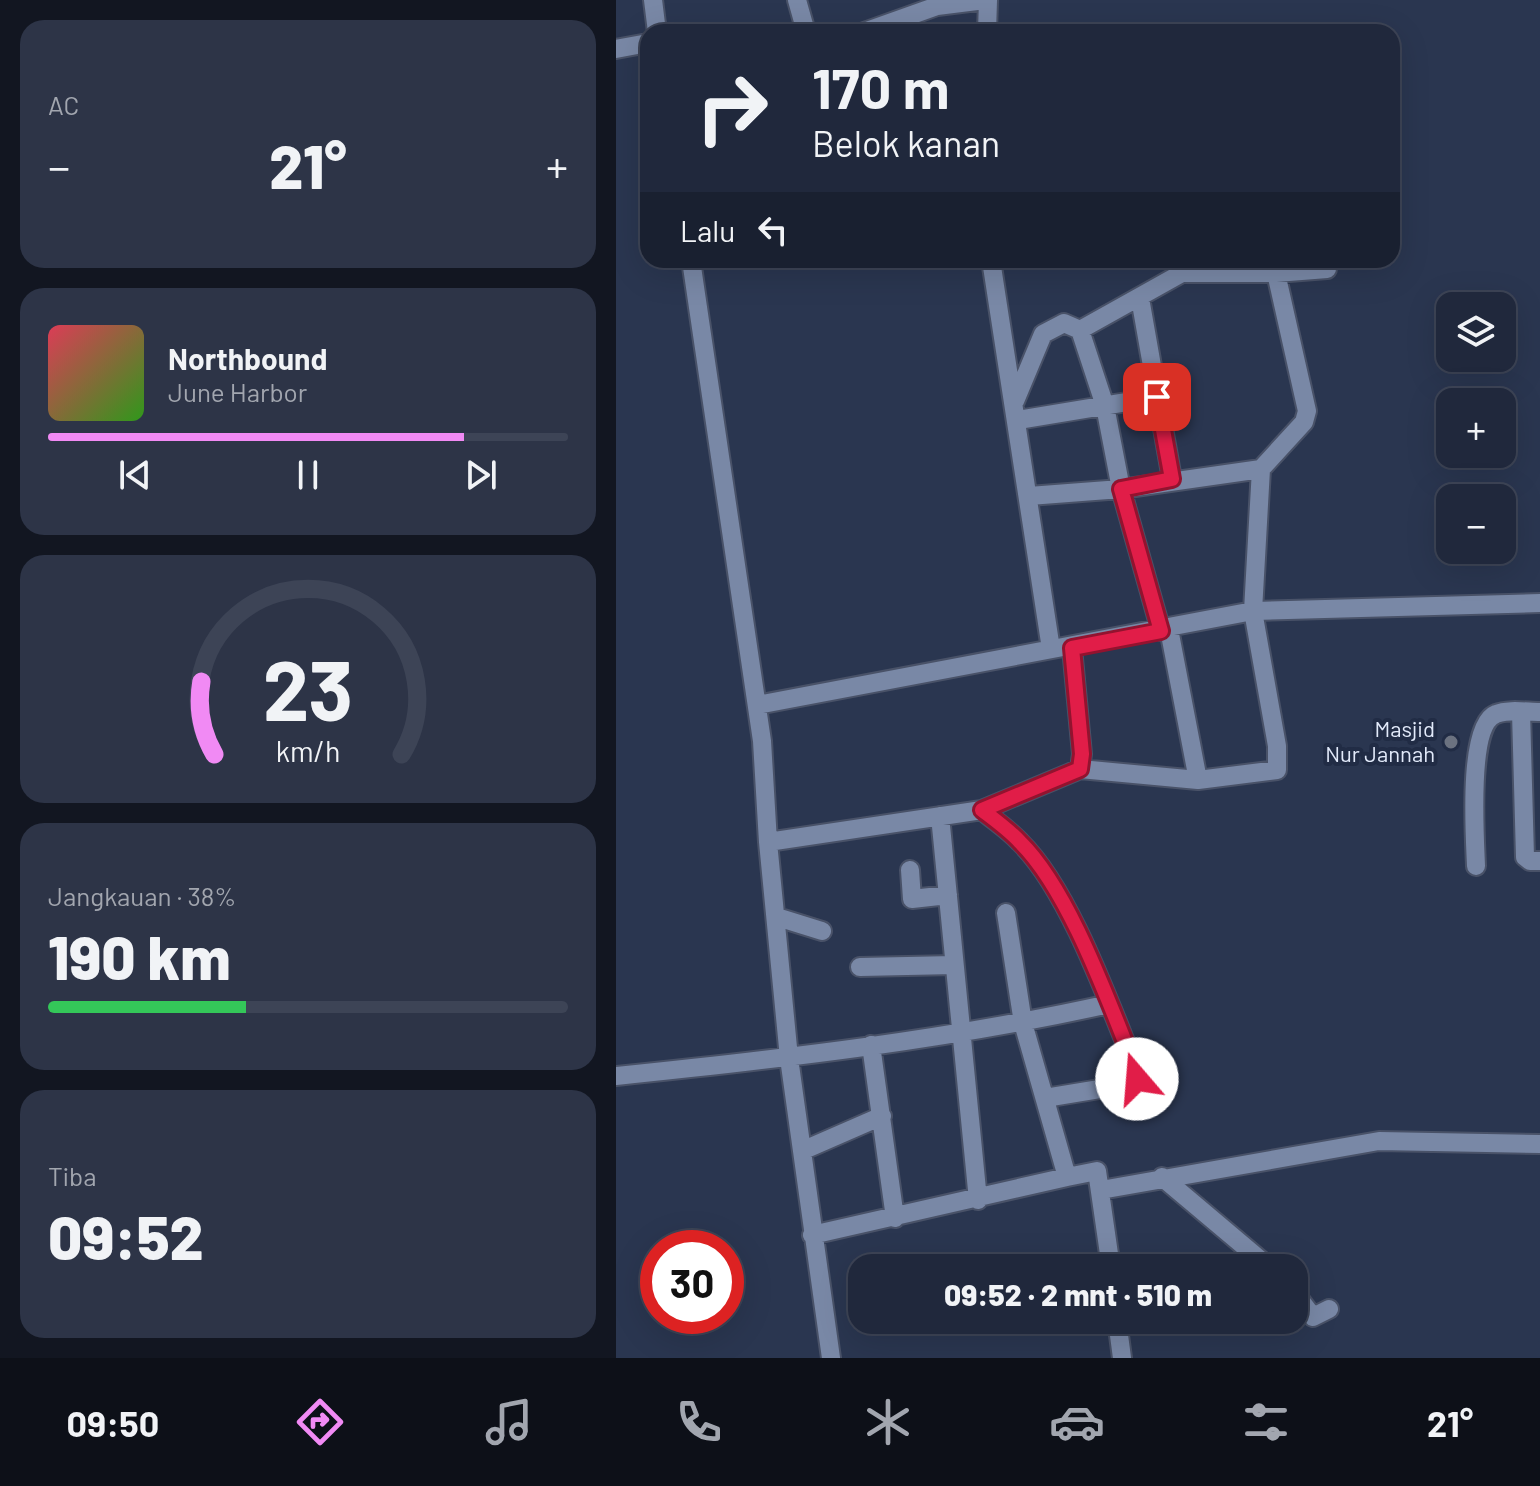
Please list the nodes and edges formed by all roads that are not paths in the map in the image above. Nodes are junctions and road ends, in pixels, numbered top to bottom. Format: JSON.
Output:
{"nodes":[{"id":1,"x":653,"y":0,"type":"edge"},
{"id":2,"x":797,"y":0,"type":"edge"},
{"id":3,"x":986,"y":0,"type":"edge"},
{"id":4,"x":936,"y":3,"type":"edge"},
{"id":5,"x":656,"y":24,"type":"edge"},
{"id":6,"x":804,"y":24,"type":"edge"},
{"id":7,"x":884,"y":24,"type":"edge"},
{"id":8,"x":987,"y":24,"type":"edge"},
{"id":9,"x":640,"y":44,"type":"edge"},
{"id":10,"x":616,"y":49,"type":"edge"},
{"id":11,"x":692,"y":268,"type":"edge"},
{"id":12,"x":992,"y":268,"type":"edge"},
{"id":13,"x":1327,"y":269,"type":"dead end"},
{"id":14,"x":1276,"y":273,"type":"junction"},
{"id":15,"x":1140,"y":298,"type":"junction"},
{"id":16,"x":1080,"y":330,"type":"junction"},
{"id":17,"x":1157,"y":397,"type":"junction"},
{"id":18,"x":1015,"y":401,"type":"junction"},
{"id":19,"x":1105,"y":406,"type":"junction"},
{"id":20,"x":1018,"y":420,"type":"junction"},
{"id":21,"x":1261,"y":469,"type":"junction"},
{"id":22,"x":1172,"y":479,"type":"junction"},
{"id":23,"x":1121,"y":489,"type":"junction"},
{"id":24,"x":1029,"y":496,"type":"junction"},
{"id":25,"x":1540,"y":603,"type":"edge"},
{"id":26,"x":1253,"y":611,"type":"junction"},
{"id":27,"x":1165,"y":630,"type":"junction"},
{"id":28,"x":1072,"y":648,"type":"junction"},
{"id":29,"x":1051,"y":649,"type":"junction"},
{"id":30,"x":757,"y":705,"type":"junction"},
{"id":31,"x":1521,"y":712,"type":"junction"},
{"id":32,"x":1540,"y":712,"type":"edge"},
{"id":33,"x":1080,"y":769,"type":"junction"},
{"id":34,"x":1198,"y":780,"type":"junction"},
{"id":35,"x":982,"y":810,"type":"junction"},
{"id":36,"x":940,"y":816,"type":"junction"},
{"id":37,"x":768,"y":842,"type":"junction"},
{"id":38,"x":1540,"y":861,"type":"edge"},
{"id":39,"x":1476,"y":866,"type":"dead end"},
{"id":40,"x":910,"y":870,"type":"dead end"},
{"id":41,"x":948,"y":895,"type":"junction"},
{"id":42,"x":1006,"y":913,"type":"dead end"},
{"id":43,"x":777,"y":917,"type":"junction"},
{"id":44,"x":822,"y":931,"type":"dead end"},
{"id":45,"x":954,"y":965,"type":"junction"},
{"id":46,"x":860,"y":967,"type":"dead end"},
{"id":47,"x":1109,"y":1004,"type":"junction"},
{"id":48,"x":1023,"y":1023,"type":"junction"},
{"id":49,"x":959,"y":1032,"type":"junction"},
{"id":50,"x":871,"y":1045,"type":"junction"},
{"id":51,"x":789,"y":1058,"type":"junction"},
{"id":52,"x":616,"y":1076,"type":"edge"},
{"id":53,"x":1045,"y":1098,"type":"junction"},
{"id":54,"x":882,"y":1116,"type":"junction"},
{"id":55,"x":1532,"y":1144,"type":"edge"},
{"id":56,"x":804,"y":1150,"type":"junction"},
{"id":57,"x":1067,"y":1177,"type":"junction"},
{"id":58,"x":1162,"y":1177,"type":"junction"},
{"id":59,"x":1100,"y":1183,"type":"junction"},
{"id":60,"x":978,"y":1200,"type":"junction"},
{"id":61,"x":895,"y":1218,"type":"junction"},
{"id":62,"x":812,"y":1235,"type":"junction"},
{"id":63,"x":1109,"y":1254,"type":"edge"},
{"id":64,"x":1253,"y":1254,"type":"edge"},
{"id":65,"x":1329,"y":1309,"type":"dead end"},
{"id":66,"x":1308,"y":1310,"type":"edge"},
{"id":67,"x":1119,"y":1334,"type":"edge"},
{"id":68,"x":831,"y":1358,"type":"edge"},
{"id":69,"x":1122,"y":1358,"type":"edge"}],
"edges":[{"from":1,"to":5,"type":"street"},
{"from":2,"to":6,"type":"street"},
{"from":3,"to":4,"type":"street"},
{"from":3,"to":8,"type":"street"},
{"from":4,"to":7,"type":"street"},
{"from":9,"to":10,"type":"street"},
{"from":11,"to":30,"type":"street"},
{"from":12,"to":18,"type":"street"},
{"from":13,"to":14,"type":"street"},
{"from":14,"to":15,"type":"street"},
{"from":14,"to":21,"type":"street"},
{"from":15,"to":16,"type":"street"},
{"from":15,"to":17,"type":"street"},
{"from":16,"to":18,"type":"street"},
{"from":16,"to":19,"type":"street"},
{"from":17,"to":19,"type":"street"},
{"from":17,"to":22,"type":"street"},
{"from":18,"to":20,"type":"street"},
{"from":19,"to":20,"type":"street"},
{"from":19,"to":23,"type":"street"},
{"from":20,"to":24,"type":"street"},
{"from":21,"to":22,"type":"street"},
{"from":21,"to":26,"type":"street"},
{"from":22,"to":23,"type":"street"},
{"from":23,"to":24,"type":"street"},
{"from":23,"to":27,"type":"street"},
{"from":24,"to":29,"type":"street"},
{"from":25,"to":26,"type":"street"},
{"from":26,"to":27,"type":"street"},
{"from":26,"to":34,"type":"street"},
{"from":27,"to":28,"type":"street"},
{"from":27,"to":34,"type":"street"},
{"from":28,"to":29,"type":"street"},
{"from":28,"to":33,"type":"street"},
{"from":29,"to":30,"type":"street"},
{"from":30,"to":37,"type":"street"},
{"from":31,"to":32,"type":"street"},
{"from":31,"to":38,"type":"street"},
{"from":31,"to":39,"type":"street"},
{"from":33,"to":34,"type":"street"},
{"from":33,"to":35,"type":"street"},
{"from":35,"to":36,"type":"street"},
{"from":35,"to":47,"type":"street"},
{"from":36,"to":37,"type":"street"},
{"from":36,"to":41,"type":"street"},
{"from":37,"to":43,"type":"street"},
{"from":40,"to":41,"type":"street"},
{"from":41,"to":45,"type":"street"},
{"from":42,"to":48,"type":"street"},
{"from":43,"to":44,"type":"street"},
{"from":43,"to":51,"type":"street"},
{"from":45,"to":46,"type":"street"},
{"from":45,"to":49,"type":"street"},
{"from":47,"to":48,"type":"street"},
{"from":47,"to":53,"type":"street"},
{"from":48,"to":49,"type":"street"},
{"from":48,"to":53,"type":"street"},
{"from":49,"to":50,"type":"street"},
{"from":49,"to":60,"type":"street"},
{"from":50,"to":51,"type":"street"},
{"from":50,"to":54,"type":"street"},
{"from":51,"to":52,"type":"street"},
{"from":51,"to":56,"type":"street"},
{"from":53,"to":57,"type":"street"},
{"from":54,"to":56,"type":"street"},
{"from":54,"to":61,"type":"street"},
{"from":55,"to":58,"type":"street"},
{"from":56,"to":62,"type":"street"},
{"from":57,"to":59,"type":"street"},
{"from":57,"to":60,"type":"street"},
{"from":58,"to":59,"type":"street"},
{"from":58,"to":64,"type":"street"},
{"from":59,"to":63,"type":"street"},
{"from":60,"to":61,"type":"street"},
{"from":61,"to":62,"type":"street"},
{"from":62,"to":68,"type":"street"},
{"from":65,"to":66,"type":"street"},
{"from":67,"to":69,"type":"street"}]}
